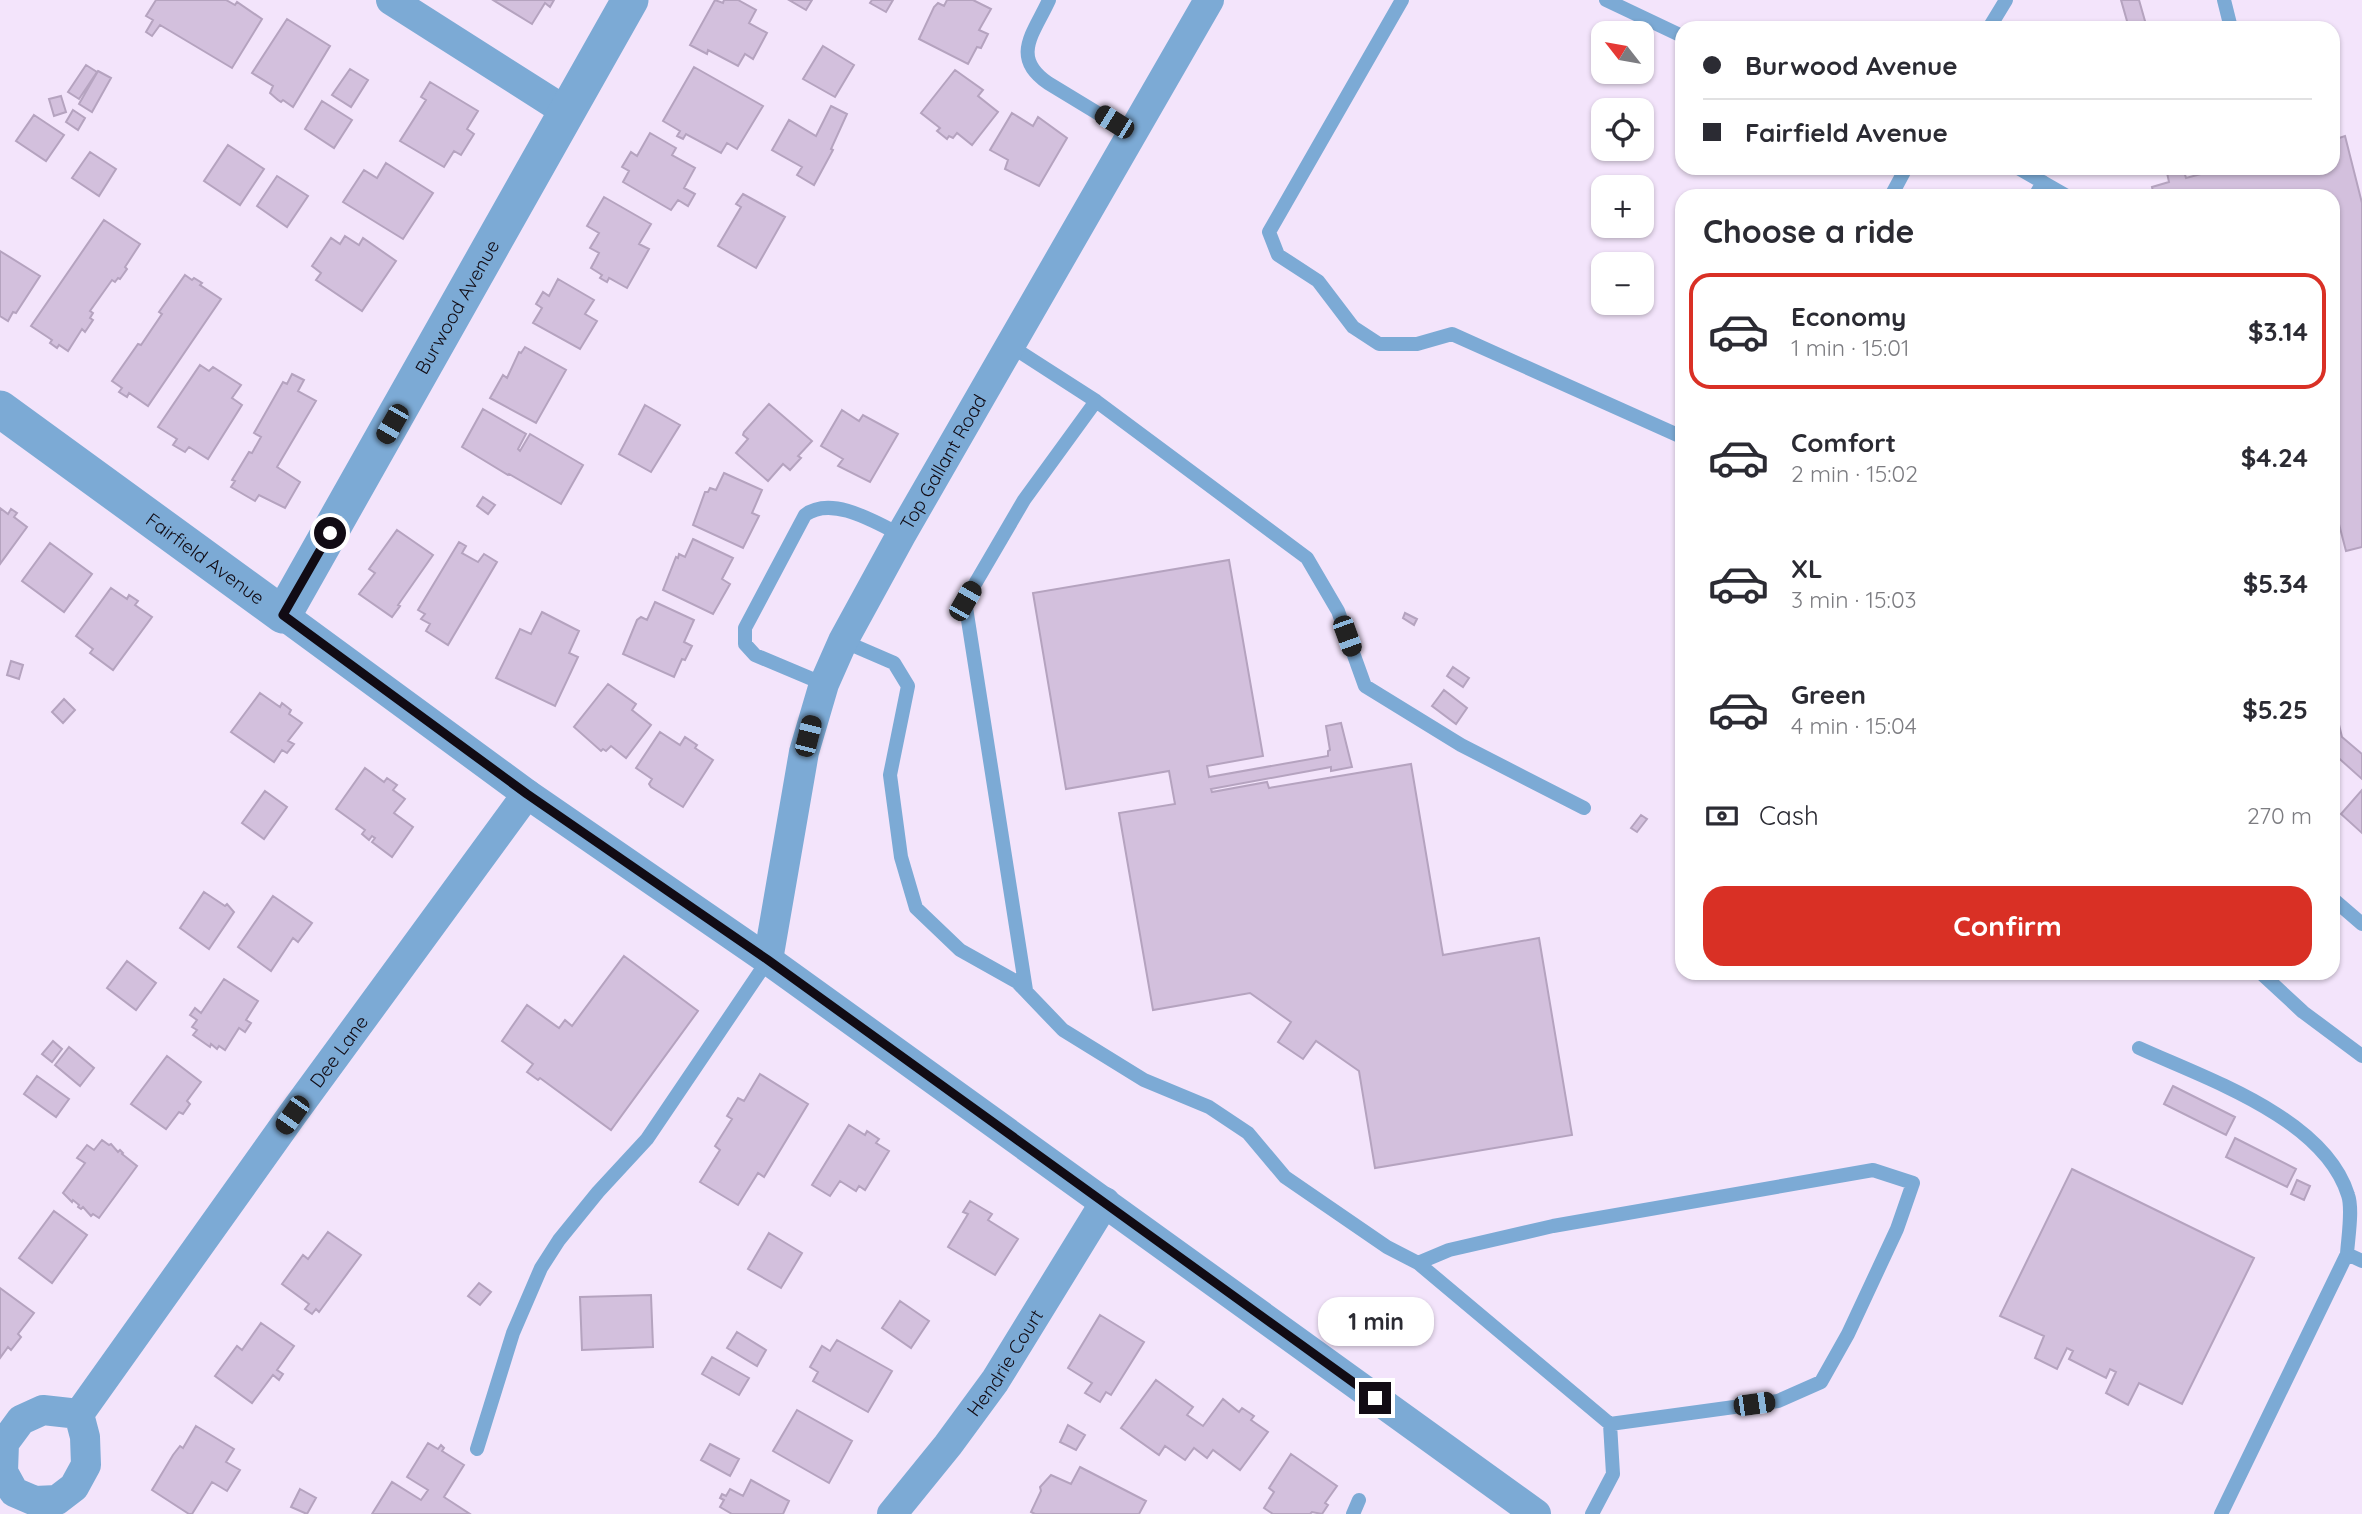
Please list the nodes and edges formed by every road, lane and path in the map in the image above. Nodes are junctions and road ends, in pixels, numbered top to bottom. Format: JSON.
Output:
{"nodes":[{"id":1,"x":391,"y":0,"type":"edge"},
{"id":2,"x":631,"y":0,"type":"edge"},
{"id":3,"x":1049,"y":0,"type":"edge"},
{"id":4,"x":1209,"y":0,"type":"edge"},
{"id":5,"x":1402,"y":0,"type":"edge"},
{"id":6,"x":1605,"y":0,"type":"edge"},
{"id":7,"x":2006,"y":0,"type":"edge"},
{"id":8,"x":2226,"y":1,"type":"edge"},
{"id":9,"x":1993,"y":21,"type":"edge"},
{"id":10,"x":2230,"y":21,"type":"edge"},
{"id":11,"x":1675,"y":33,"type":"edge"},
{"id":12,"x":567,"y":113,"type":"junction"},
{"id":13,"x":1132,"y":134,"type":"junction"},
{"id":14,"x":2030,"y":175,"type":"edge"},
{"id":15,"x":2043,"y":182,"type":"junction"},
{"id":16,"x":2039,"y":189,"type":"edge"},
{"id":17,"x":2055,"y":189,"type":"edge"},
{"id":18,"x":1009,"y":345,"type":"junction"},
{"id":19,"x":1096,"y":401,"type":"junction"},
{"id":20,"x":0,"y":409,"type":"edge"},
{"id":21,"x":1675,"y":435,"type":"edge"},
{"id":22,"x":901,"y":536,"type":"junction"},
{"id":23,"x":283,"y":615,"type":"junction"},
{"id":24,"x":843,"y":641,"type":"junction"},
{"id":25,"x":824,"y":684,"type":"junction"},
{"id":26,"x":527,"y":794,"type":"junction"},
{"id":27,"x":1584,"y":808,"type":"dead end"},
{"id":28,"x":2340,"y":905,"type":"edge"},
{"id":29,"x":2362,"y":924,"type":"edge"},
{"id":30,"x":768,"y":960,"type":"junction"},
{"id":31,"x":2268,"y":980,"type":"edge"},
{"id":32,"x":1026,"y":990,"type":"junction"},
{"id":33,"x":2139,"y":1048,"type":"dead end"},
{"id":34,"x":2362,"y":1056,"type":"edge"},
{"id":35,"x":1105,"y":1202,"type":"junction"},
{"id":36,"x":2347,"y":1254,"type":"junction"},
{"id":37,"x":2362,"y":1261,"type":"edge"},
{"id":38,"x":1418,"y":1263,"type":"junction"},
{"id":39,"x":79,"y":1414,"type":"dead end"},
{"id":40,"x":1610,"y":1424,"type":"junction"},
{"id":41,"x":477,"y":1449,"type":"dead end"},
{"id":42,"x":892,"y":1514,"type":"edge"},
{"id":43,"x":1536,"y":1514,"type":"edge"},
{"id":44,"x":1592,"y":1514,"type":"edge"},
{"id":45,"x":2221,"y":1514,"type":"edge"}],
"edges":[{"from":1,"to":12,"type":"street"},
{"from":2,"to":12,"type":"street","name":"Burwood Avenue"},
{"from":3,"to":13,"type":"lane"},
{"from":4,"to":13,"type":"street","name":"Top Gallant Road"},
{"from":5,"to":21,"type":"lane"},
{"from":6,"to":11,"type":"lane"},
{"from":7,"to":9,"type":"lane"},
{"from":8,"to":10,"type":"lane"},
{"from":12,"to":23,"type":"street","name":"Burwood Avenue"},
{"from":13,"to":18,"type":"street","name":"Top Gallant Road"},
{"from":14,"to":15,"type":"lane"},
{"from":15,"to":16,"type":"lane"},
{"from":15,"to":17,"type":"lane"},
{"from":18,"to":19,"type":"lane"},
{"from":18,"to":22,"type":"street","name":"Top Gallant Road"},
{"from":19,"to":27,"type":"lane"},
{"from":19,"to":32,"type":"lane"},
{"from":20,"to":23,"type":"street","name":"Fairfield Avenue"},
{"from":22,"to":24,"type":"street","name":"Top Gallant Road"},
{"from":22,"to":25,"type":"lane"},
{"from":23,"to":26,"type":"street","name":"Fairfield Avenue"},
{"from":24,"to":25,"type":"street","name":"Top Gallant Road"},
{"from":24,"to":32,"type":"lane"},
{"from":25,"to":30,"type":"street","name":"Top Gallant Road"},
{"from":26,"to":30,"type":"street","name":"Fairfield Avenue"},
{"from":26,"to":39,"type":"street","name":"Dee Lane"},
{"from":28,"to":29,"type":"lane"},
{"from":30,"to":35,"type":"street","name":"Fairfield Avenue"},
{"from":30,"to":41,"type":"lane"},
{"from":31,"to":34,"type":"lane"},
{"from":32,"to":38,"type":"lane"},
{"from":33,"to":36,"type":"lane"},
{"from":35,"to":42,"type":"street","name":"Hendrie Court"},
{"from":35,"to":43,"type":"street","name":"Fairfield Avenue"},
{"from":36,"to":37,"type":"lane"},
{"from":36,"to":45,"type":"lane"},
{"from":38,"to":40,"type":"lane"},
{"from":38,"to":40,"type":"lane"},
{"from":40,"to":44,"type":"lane"}]}
